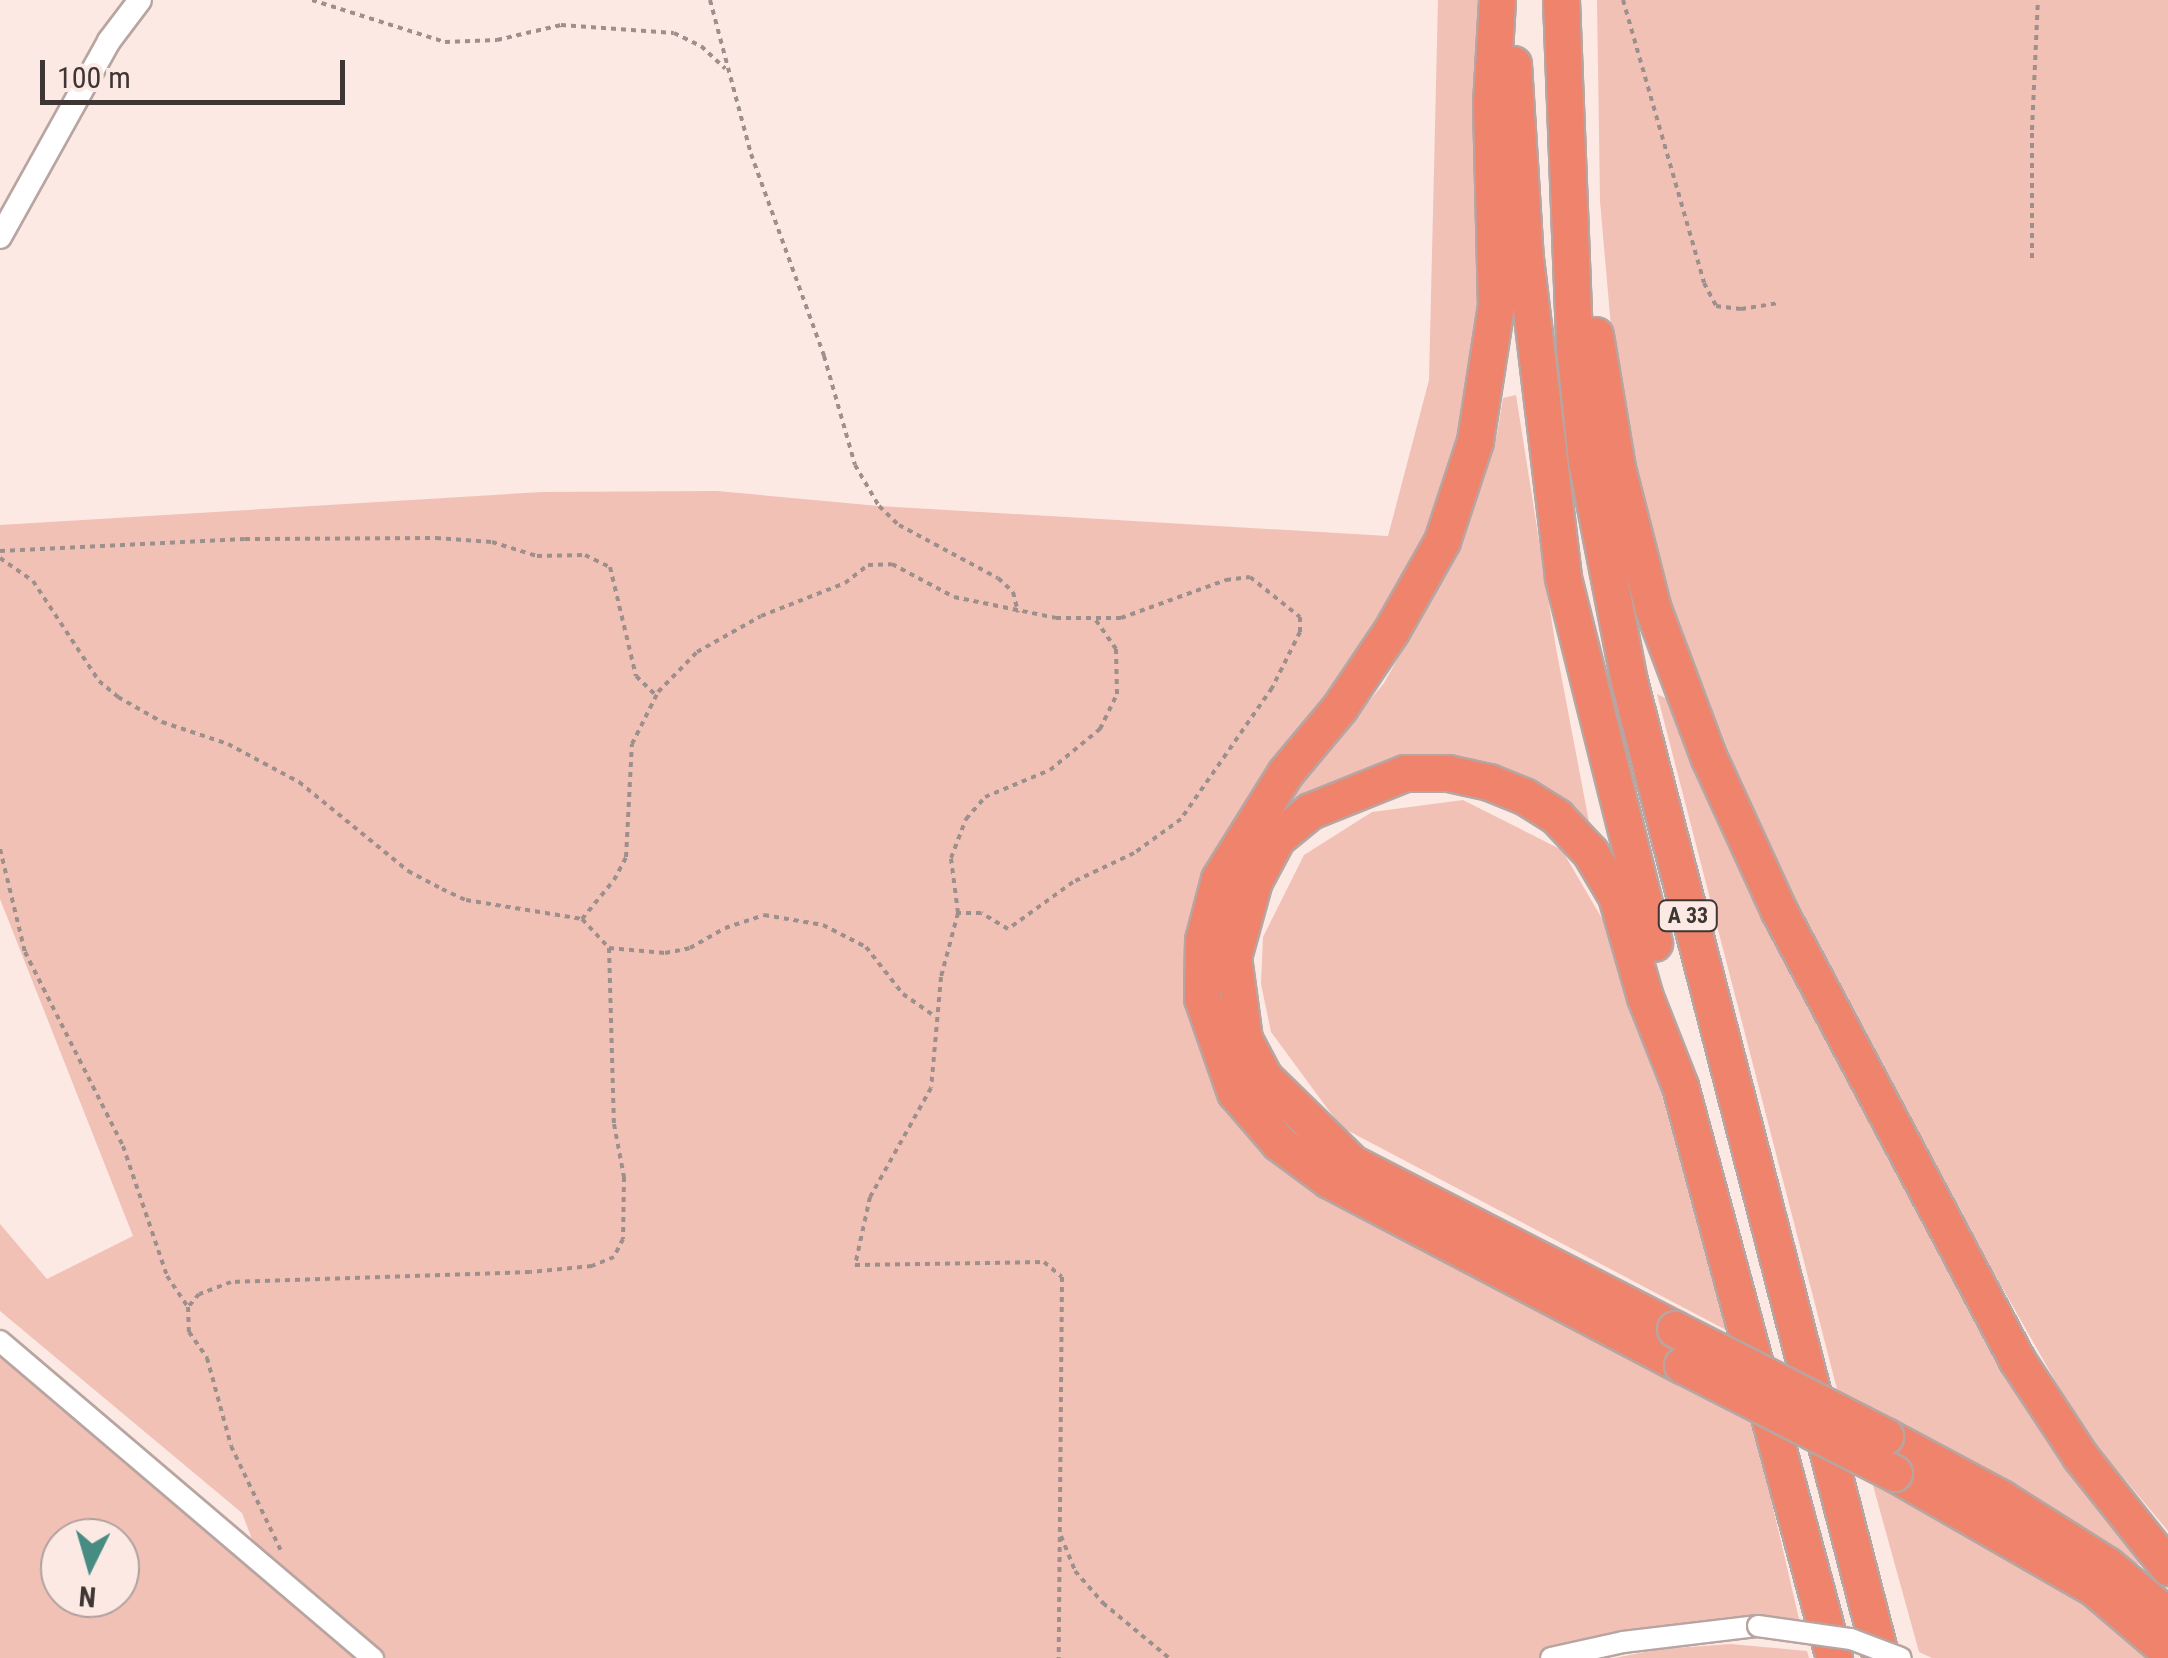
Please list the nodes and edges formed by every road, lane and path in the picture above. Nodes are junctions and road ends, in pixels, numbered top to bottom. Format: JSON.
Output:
{"nodes":[{"id":1,"x":140,"y":0,"type":"edge"},
{"id":2,"x":312,"y":0,"type":"edge"},
{"id":3,"x":710,"y":0,"type":"edge"},
{"id":4,"x":1497,"y":0,"type":"edge"},
{"id":5,"x":1509,"y":0,"type":"edge"},
{"id":6,"x":1561,"y":0,"type":"edge"},
{"id":7,"x":1623,"y":0,"type":"edge"},
{"id":8,"x":2038,"y":0,"type":"edge"},
{"id":9,"x":725,"y":68,"type":"junction"},
{"id":10,"x":1566,"y":162,"type":"junction"},
{"id":11,"x":0,"y":236,"type":"edge"},
{"id":12,"x":2032,"y":258,"type":"dead end"},
{"id":13,"x":1777,"y":303,"type":"dead end"},
{"id":14,"x":0,"y":554,"type":"edge"},
{"id":15,"x":1018,"y":612,"type":"junction"},
{"id":16,"x":1094,"y":618,"type":"junction"},
{"id":17,"x":656,"y":695,"type":"junction"},
{"id":18,"x":0,"y":849,"type":"edge"},
{"id":19,"x":958,"y":913,"type":"junction"},
{"id":20,"x":582,"y":919,"type":"junction"},
{"id":21,"x":609,"y":948,"type":"junction"},
{"id":22,"x":938,"y":1018,"type":"junction"},
{"id":23,"x":1680,"y":1086,"type":"junction"},
{"id":24,"x":188,"y":1307,"type":"junction"},
{"id":25,"x":0,"y":1341,"type":"edge"},
{"id":26,"x":1059,"y":1532,"type":"junction"},
{"id":27,"x":2168,"y":1567,"type":"edge"},
{"id":28,"x":294,"y":1591,"type":"junction"},
{"id":29,"x":2168,"y":1616,"type":"edge"},
{"id":30,"x":2168,"y":1652,"type":"edge"},
{"id":31,"x":373,"y":1658,"type":"edge"},
{"id":32,"x":1059,"y":1658,"type":"edge"},
{"id":33,"x":1170,"y":1658,"type":"edge"},
{"id":34,"x":1551,"y":1658,"type":"edge"},
{"id":35,"x":1834,"y":1658,"type":"edge"},
{"id":36,"x":1881,"y":1658,"type":"edge"},
{"id":37,"x":1901,"y":1658,"type":"edge"}],
"edges":[{"from":1,"to":11,"type":"street"},
{"from":2,"to":9,"type":"path"},
{"from":3,"to":9,"type":"path"},
{"from":4,"to":30,"type":"highway","bridge":true},
{"from":5,"to":23,"type":"highway","number":"A 33"},
{"from":6,"to":10,"type":"highway","number":"A 33"},
{"from":7,"to":13,"type":"path"},
{"from":8,"to":12,"type":"path"},
{"from":9,"to":15,"type":"path"},
{"from":10,"to":27,"type":"highway"},
{"from":10,"to":36,"type":"highway","number":"A 33"},
{"from":14,"to":17,"type":"path"},
{"from":14,"to":20,"type":"path"},
{"from":15,"to":16,"type":"path"},
{"from":15,"to":17,"type":"path"},
{"from":16,"to":19,"type":"path"},
{"from":16,"to":19,"type":"path"},
{"from":17,"to":20,"type":"path"},
{"from":18,"to":24,"type":"path"},
{"from":19,"to":22,"type":"path"},
{"from":20,"to":21,"type":"path"},
{"from":21,"to":22,"type":"path"},
{"from":21,"to":24,"type":"path"},
{"from":22,"to":26,"type":"path"},
{"from":23,"to":29,"type":"highway","bridge":true},
{"from":23,"to":35,"type":"highway","number":"A 33"},
{"from":24,"to":28,"type":"path"},
{"from":25,"to":28,"type":"street"},
{"from":26,"to":32,"type":"path"},
{"from":26,"to":33,"type":"path"},
{"from":28,"to":31,"type":"street"},
{"from":34,"to":37,"type":"street","bridge":true}]}
